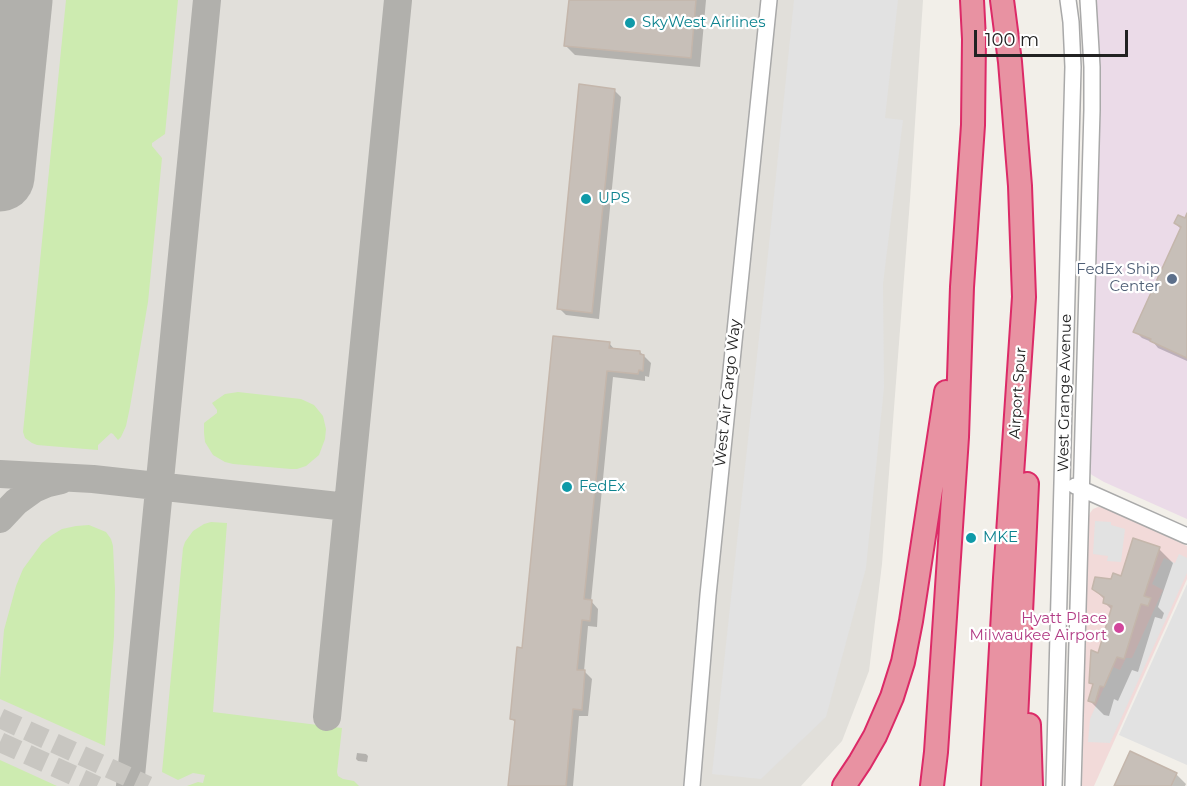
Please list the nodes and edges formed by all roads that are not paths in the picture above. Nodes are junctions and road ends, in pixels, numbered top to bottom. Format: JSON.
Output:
{"nodes":[{"id":1,"x":769,"y":0,"type":"edge"},
{"id":2,"x":972,"y":0,"type":"edge"},
{"id":3,"x":1002,"y":0,"type":"edge"},
{"id":4,"x":1068,"y":0,"type":"edge"},
{"id":5,"x":1088,"y":0,"type":"edge"},
{"id":6,"x":1072,"y":110,"type":"junction"},
{"id":7,"x":1092,"y":110,"type":"junction"},
{"id":8,"x":962,"y":287,"type":"junction"},
{"id":9,"x":1024,"y":297,"type":"junction"},
{"id":10,"x":1065,"y":407,"type":"junction"},
{"id":11,"x":1084,"y":408,"type":"junction"},
{"id":12,"x":1063,"y":481,"type":"junction"},
{"id":13,"x":1082,"y":489,"type":"junction"},
{"id":14,"x":1187,"y":536,"type":"edge"},
{"id":15,"x":1023,"y":585,"type":"junction"},
{"id":16,"x":692,"y":786,"type":"edge"},
{"id":17,"x":844,"y":786,"type":"edge"},
{"id":18,"x":932,"y":786,"type":"edge"},
{"id":19,"x":993,"y":786,"type":"edge"},
{"id":20,"x":1014,"y":786,"type":"edge"},
{"id":21,"x":1031,"y":786,"type":"edge"},
{"id":22,"x":1054,"y":786,"type":"edge"},
{"id":23,"x":1073,"y":786,"type":"edge"}],
"edges":[{"from":1,"to":16,"type":"street","name":"West Air Cargo Way"},
{"from":2,"to":8,"type":"highway"},
{"from":3,"to":9,"type":"highway","name":"Airport Spur"},
{"from":4,"to":6,"type":"street","name":"West Grange Avenue"},
{"from":5,"to":7,"type":"street","name":"West Grange Avenue"},
{"from":6,"to":7,"type":"street"},
{"from":6,"to":10,"type":"street","name":"West Grange Avenue"},
{"from":7,"to":11,"type":"street","name":"West Grange Avenue"},
{"from":8,"to":17,"type":"highway"},
{"from":8,"to":18,"type":"highway"},
{"from":9,"to":15,"type":"highway"},
{"from":9,"to":19,"type":"highway","name":"Airport Spur"},
{"from":10,"to":11,"type":"street"},
{"from":10,"to":12,"type":"street","name":"West Grange Avenue"},
{"from":11,"to":13,"type":"street","name":"West Grange Avenue"},
{"from":12,"to":13,"type":"street"},
{"from":12,"to":22,"type":"street","name":"West Grange Avenue"},
{"from":13,"to":14,"type":"street"},
{"from":13,"to":23,"type":"street","name":"West Grange Avenue"},
{"from":15,"to":20,"type":"highway"},
{"from":15,"to":21,"type":"highway"}]}
